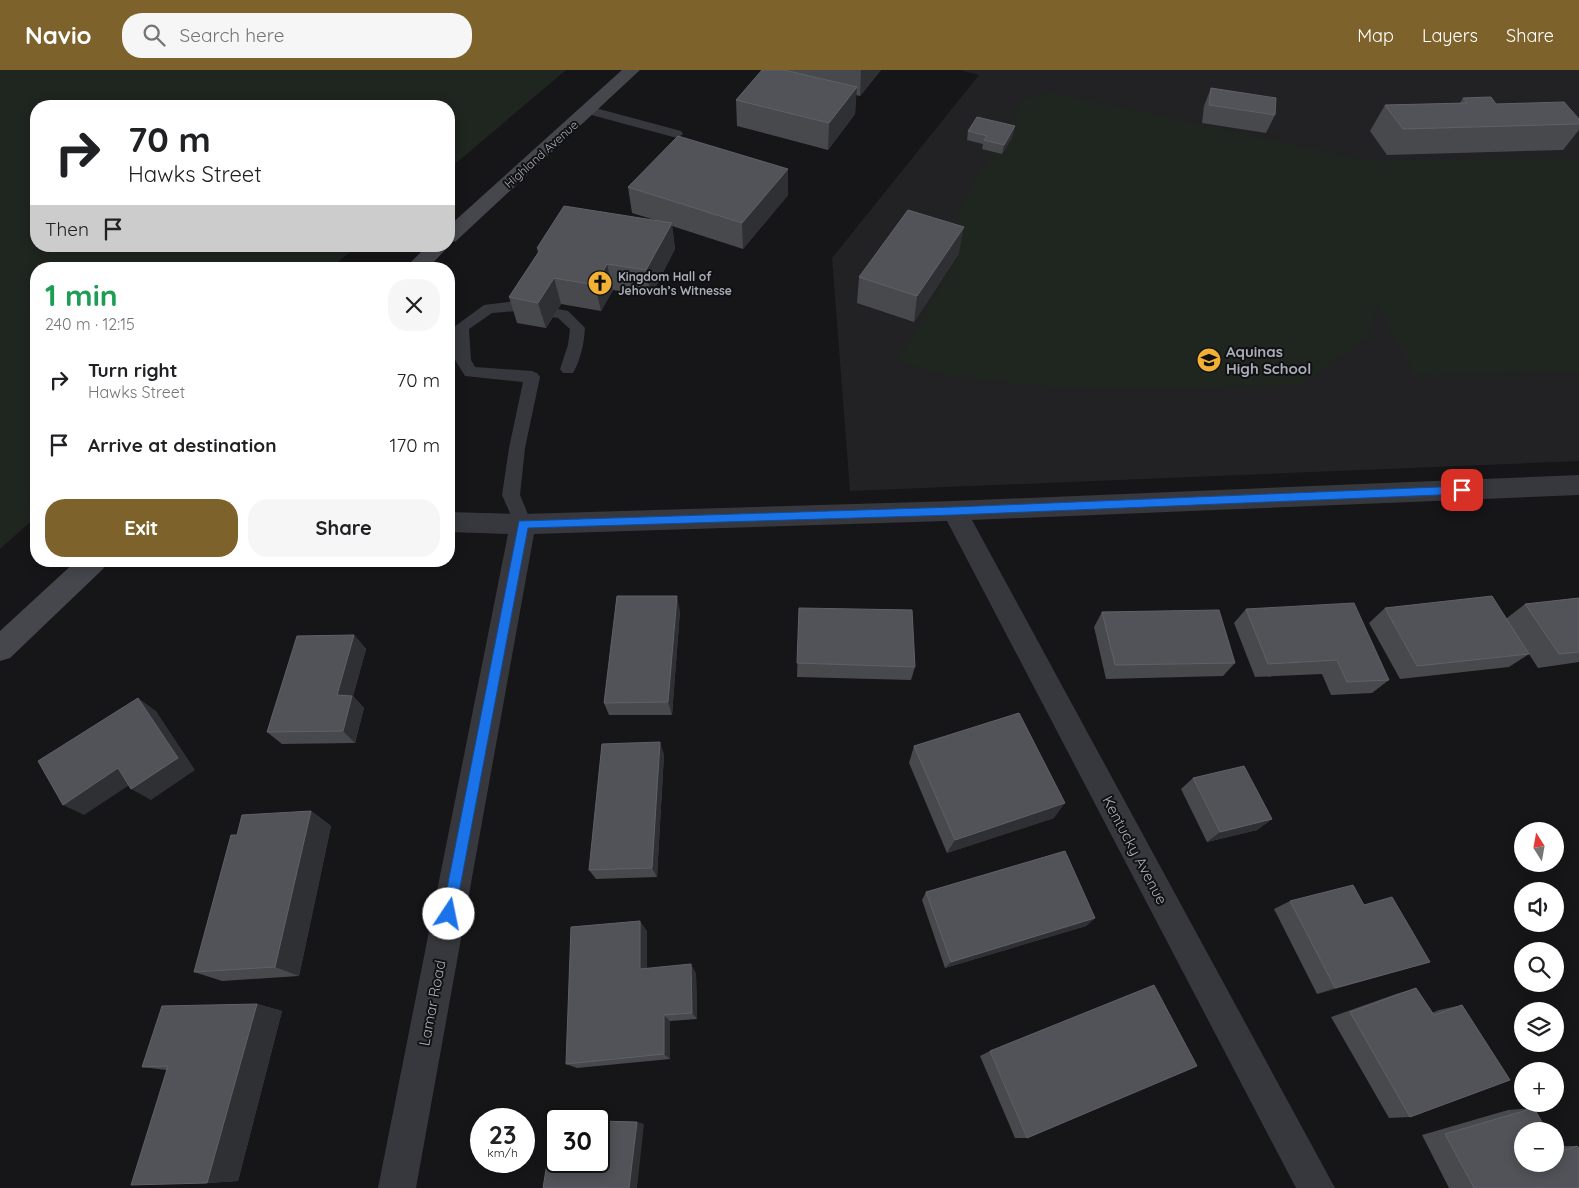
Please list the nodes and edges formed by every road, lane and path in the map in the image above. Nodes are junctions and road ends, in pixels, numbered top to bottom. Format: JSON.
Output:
{"nodes":[{"id":1,"x":632,"y":70,"type":"edge"},
{"id":2,"x":588,"y":110,"type":"junction"},
{"id":3,"x":677,"y":134,"type":"edge"},
{"id":4,"x":455,"y":232,"type":"edge"},
{"id":5,"x":432,"y":252,"type":"edge"},
{"id":6,"x":422,"y":262,"type":"edge"},
{"id":7,"x":568,"y":369,"type":"dead end"},
{"id":8,"x":1579,"y":485,"type":"edge"},
{"id":9,"x":954,"y":511,"type":"junction"},
{"id":10,"x":455,"y":522,"type":"edge"},
{"id":11,"x":523,"y":524,"type":"junction"},
{"id":12,"x":88,"y":567,"type":"edge"},
{"id":13,"x":0,"y":649,"type":"edge"},
{"id":14,"x":397,"y":1188,"type":"edge"},
{"id":15,"x":1316,"y":1188,"type":"edge"}],
"edges":[{"from":1,"to":2,"type":"main road","name":"Highland Avenue"},
{"from":2,"to":3,"type":"lane"},
{"from":2,"to":4,"type":"main road","name":"Highland Avenue"},
{"from":5,"to":6,"type":"main road"},
{"from":7,"to":11,"type":"lane"},
{"from":8,"to":9,"type":"street"},
{"from":9,"to":11,"type":"street"},
{"from":9,"to":15,"type":"street","name":"Kentucky Avenue"},
{"from":10,"to":11,"type":"street"},
{"from":11,"to":14,"type":"street","name":"Lamar Road"},
{"from":12,"to":13,"type":"main road"}]}
